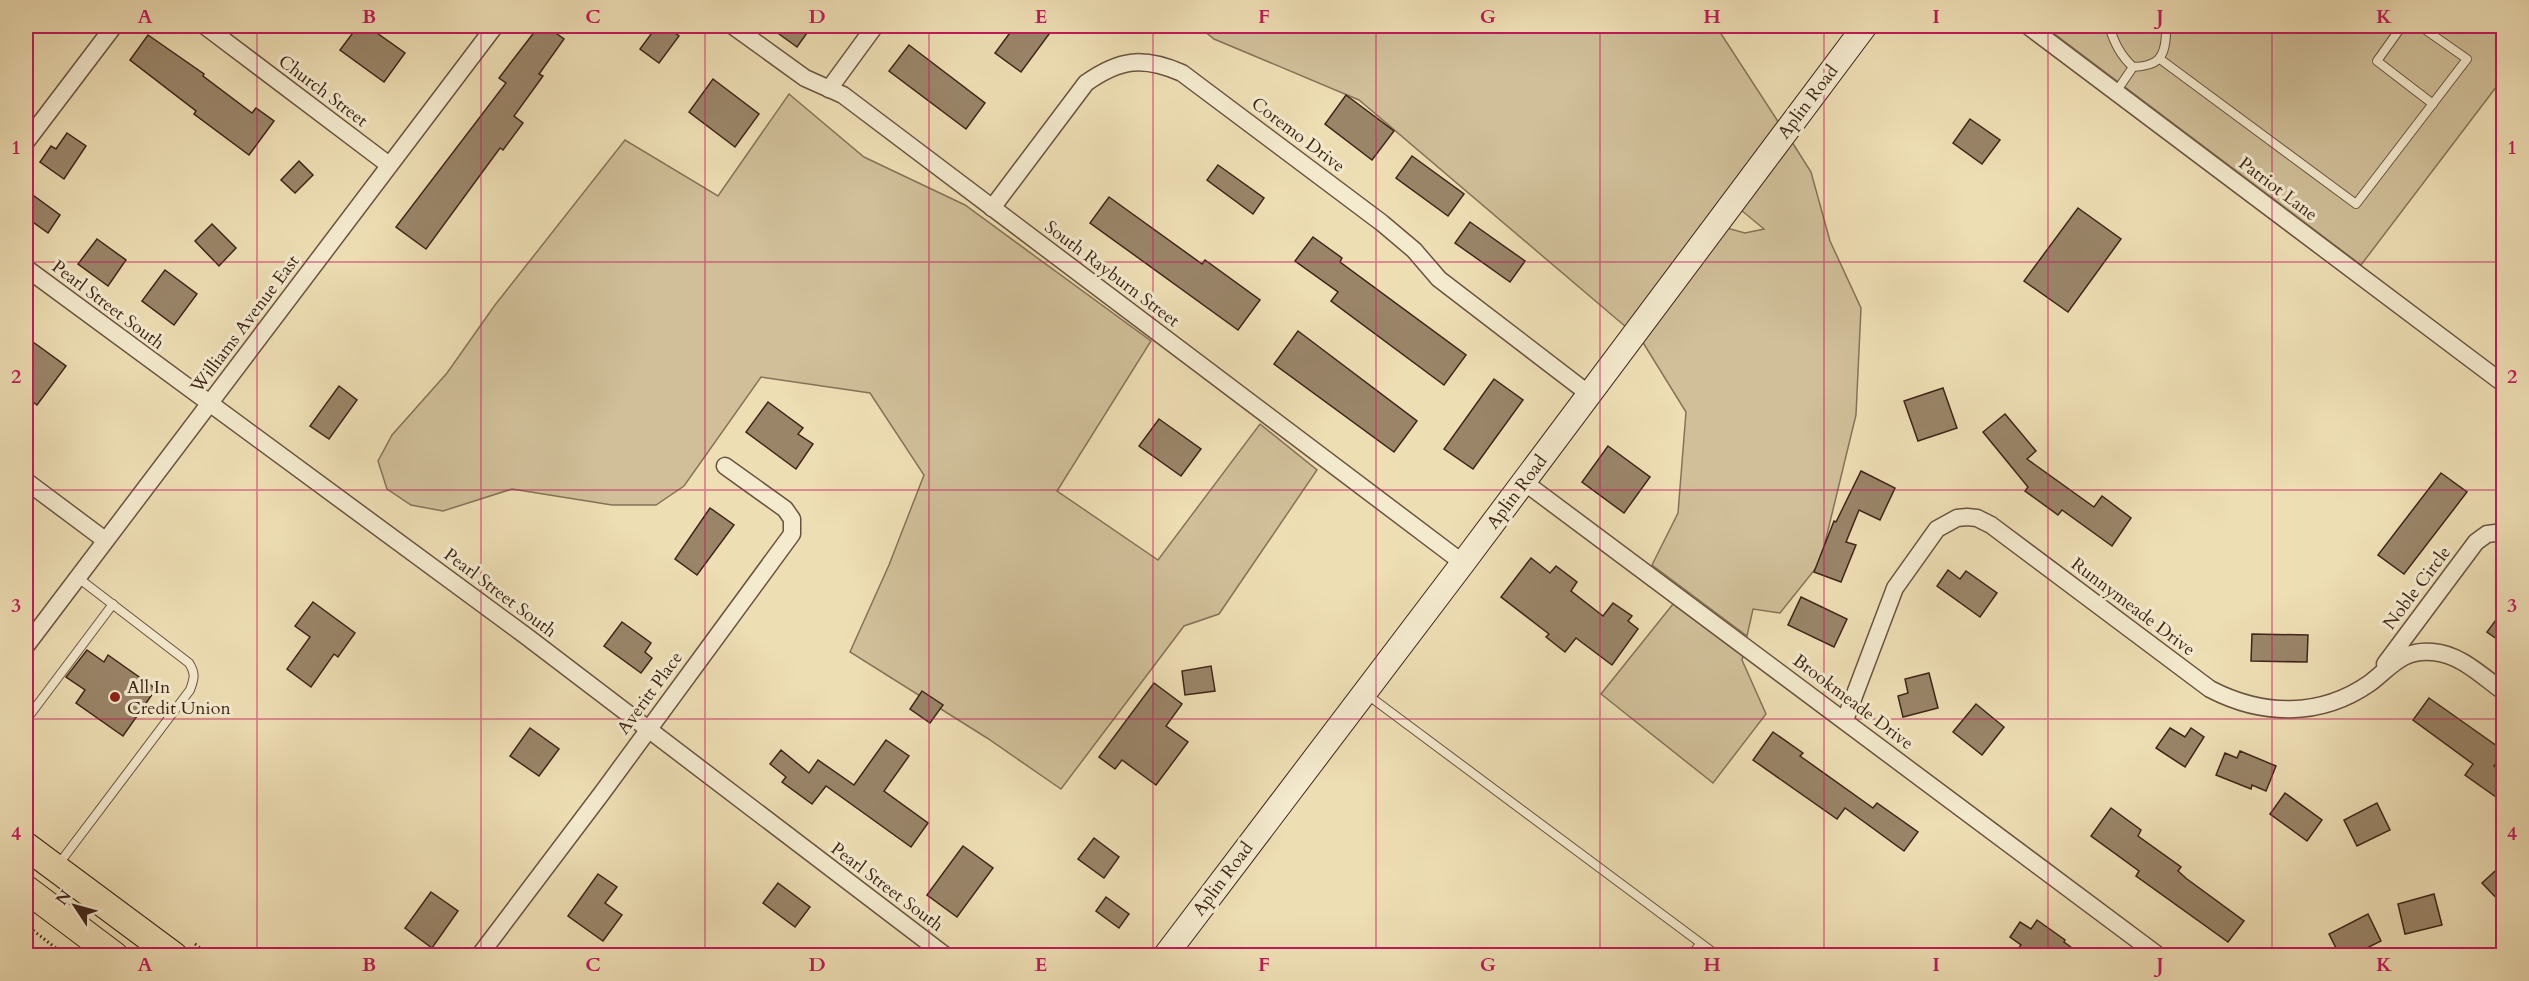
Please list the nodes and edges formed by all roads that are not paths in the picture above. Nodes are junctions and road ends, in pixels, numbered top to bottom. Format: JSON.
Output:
{"nodes":[{"id":1,"x":114,"y":26,"type":"edge"},
{"id":2,"x":205,"y":26,"type":"edge"},
{"id":3,"x":495,"y":26,"type":"edge"},
{"id":4,"x":733,"y":26,"type":"edge"},
{"id":5,"x":875,"y":26,"type":"edge"},
{"id":6,"x":1865,"y":26,"type":"edge"},
{"id":7,"x":2028,"y":26,"type":"edge"},
{"id":8,"x":2109,"y":26,"type":"edge"},
{"id":9,"x":2402,"y":26,"type":"edge"},
{"id":10,"x":2420,"y":26,"type":"edge"},
{"id":11,"x":2166,"y":34,"type":"dead end"},
{"id":12,"x":2160,"y":59,"type":"junction"},
{"id":13,"x":2133,"y":67,"type":"junction"},
{"id":14,"x":829,"y":89,"type":"junction"},
{"id":15,"x":2116,"y":92,"type":"junction"},
{"id":16,"x":2433,"y":104,"type":"junction"},
{"id":17,"x":26,"y":142,"type":"edge"},
{"id":18,"x":389,"y":165,"type":"junction"},
{"id":19,"x":992,"y":208,"type":"junction"},
{"id":20,"x":26,"y":268,"type":"edge"},
{"id":21,"x":2504,"y":384,"type":"edge"},
{"id":22,"x":1589,"y":394,"type":"junction"},
{"id":23,"x":210,"y":403,"type":"junction"},
{"id":24,"x":725,"y":466,"type":"dead end"},
{"id":25,"x":26,"y":481,"type":"edge"},
{"id":26,"x":1524,"y":482,"type":"junction"},
{"id":27,"x":2504,"y":532,"type":"edge"},
{"id":28,"x":105,"y":540,"type":"junction"},
{"id":29,"x":1463,"y":563,"type":"junction"},
{"id":30,"x":77,"y":577,"type":"junction"},
{"id":31,"x":112,"y":604,"type":"junction"},
{"id":32,"x":26,"y":646,"type":"edge"},
{"id":33,"x":2372,"y":682,"type":"junction"},
{"id":34,"x":2504,"y":692,"type":"edge"},
{"id":35,"x":1365,"y":693,"type":"junction"},
{"id":36,"x":26,"y":720,"type":"edge"},
{"id":37,"x":1845,"y":720,"type":"junction"},
{"id":38,"x":648,"y":729,"type":"junction"},
{"id":39,"x":26,"y":846,"type":"edge"},
{"id":40,"x":56,"y":868,"type":"junction"},
{"id":41,"x":27,"y":892,"type":"edge"},
{"id":42,"x":1700,"y":944,"type":"junction"},
{"id":43,"x":115,"y":956,"type":"edge"},
{"id":44,"x":174,"y":956,"type":"edge"},
{"id":45,"x":479,"y":956,"type":"edge"},
{"id":46,"x":946,"y":956,"type":"edge"},
{"id":47,"x":1165,"y":956,"type":"edge"},
{"id":48,"x":1691,"y":956,"type":"edge"},
{"id":49,"x":1718,"y":956,"type":"edge"},
{"id":50,"x":2159,"y":956,"type":"edge"}],
"edges":[{"from":1,"to":17,"type":"street"},
{"from":2,"to":18,"type":"street","name":"Church Street"},
{"from":3,"to":18,"type":"street","name":"Williams Avenue East"},
{"from":4,"to":14,"type":"street","name":"South Rayburn Street"},
{"from":5,"to":14,"type":"street"},
{"from":6,"to":22,"type":"street","name":"Aplin Road"},
{"from":7,"to":15,"type":"street","name":"Patriot Lane"},
{"from":8,"to":13,"type":"lane"},
{"from":9,"to":16,"type":"lane"},
{"from":10,"to":16,"type":"lane"},
{"from":11,"to":12,"type":"lane"},
{"from":12,"to":13,"type":"lane"},
{"from":12,"to":16,"type":"lane"},
{"from":13,"to":15,"type":"lane"},
{"from":14,"to":19,"type":"street","name":"South Rayburn Street"},
{"from":15,"to":21,"type":"street","name":"Patriot Lane"},
{"from":18,"to":23,"type":"street","name":"Williams Avenue East"},
{"from":19,"to":22,"type":"street","name":"Coremo Drive"},
{"from":19,"to":29,"type":"street","name":"South Rayburn Street"},
{"from":20,"to":23,"type":"street","name":"Pearl Street South"},
{"from":22,"to":26,"type":"street","name":"Aplin Road"},
{"from":23,"to":28,"type":"street","name":"Williams Avenue East"},
{"from":23,"to":38,"type":"street","name":"Pearl Street South"},
{"from":24,"to":38,"type":"street","name":"Averitt Place"},
{"from":25,"to":28,"type":"street"},
{"from":26,"to":29,"type":"street","name":"Aplin Road"},
{"from":26,"to":37,"type":"street","name":"Brookmeade Drive"},
{"from":27,"to":33,"type":"street","name":"Noble Circle"},
{"from":28,"to":30,"type":"street","name":"Williams Avenue East"},
{"from":29,"to":35,"type":"street","name":"Aplin Road"},
{"from":30,"to":31,"type":"lane"},
{"from":30,"to":32,"type":"street","name":"Williams Avenue East"},
{"from":31,"to":36,"type":"lane"},
{"from":31,"to":40,"type":"lane"},
{"from":33,"to":34,"type":"street","name":"Runnymeade Drive"},
{"from":33,"to":37,"type":"street","name":"Runnymeade Drive"},
{"from":35,"to":42,"type":"lane"},
{"from":35,"to":47,"type":"street","name":"Aplin Road"},
{"from":37,"to":50,"type":"street","name":"Brookmeade Drive"},
{"from":38,"to":45,"type":"street","name":"Averitt Place"},
{"from":38,"to":46,"type":"street","name":"Pearl Street South"},
{"from":39,"to":40,"type":"main road"},
{"from":40,"to":44,"type":"main road"},
{"from":41,"to":43,"type":"main road"},
{"from":42,"to":48,"type":"lane"},
{"from":42,"to":49,"type":"lane"}]}
